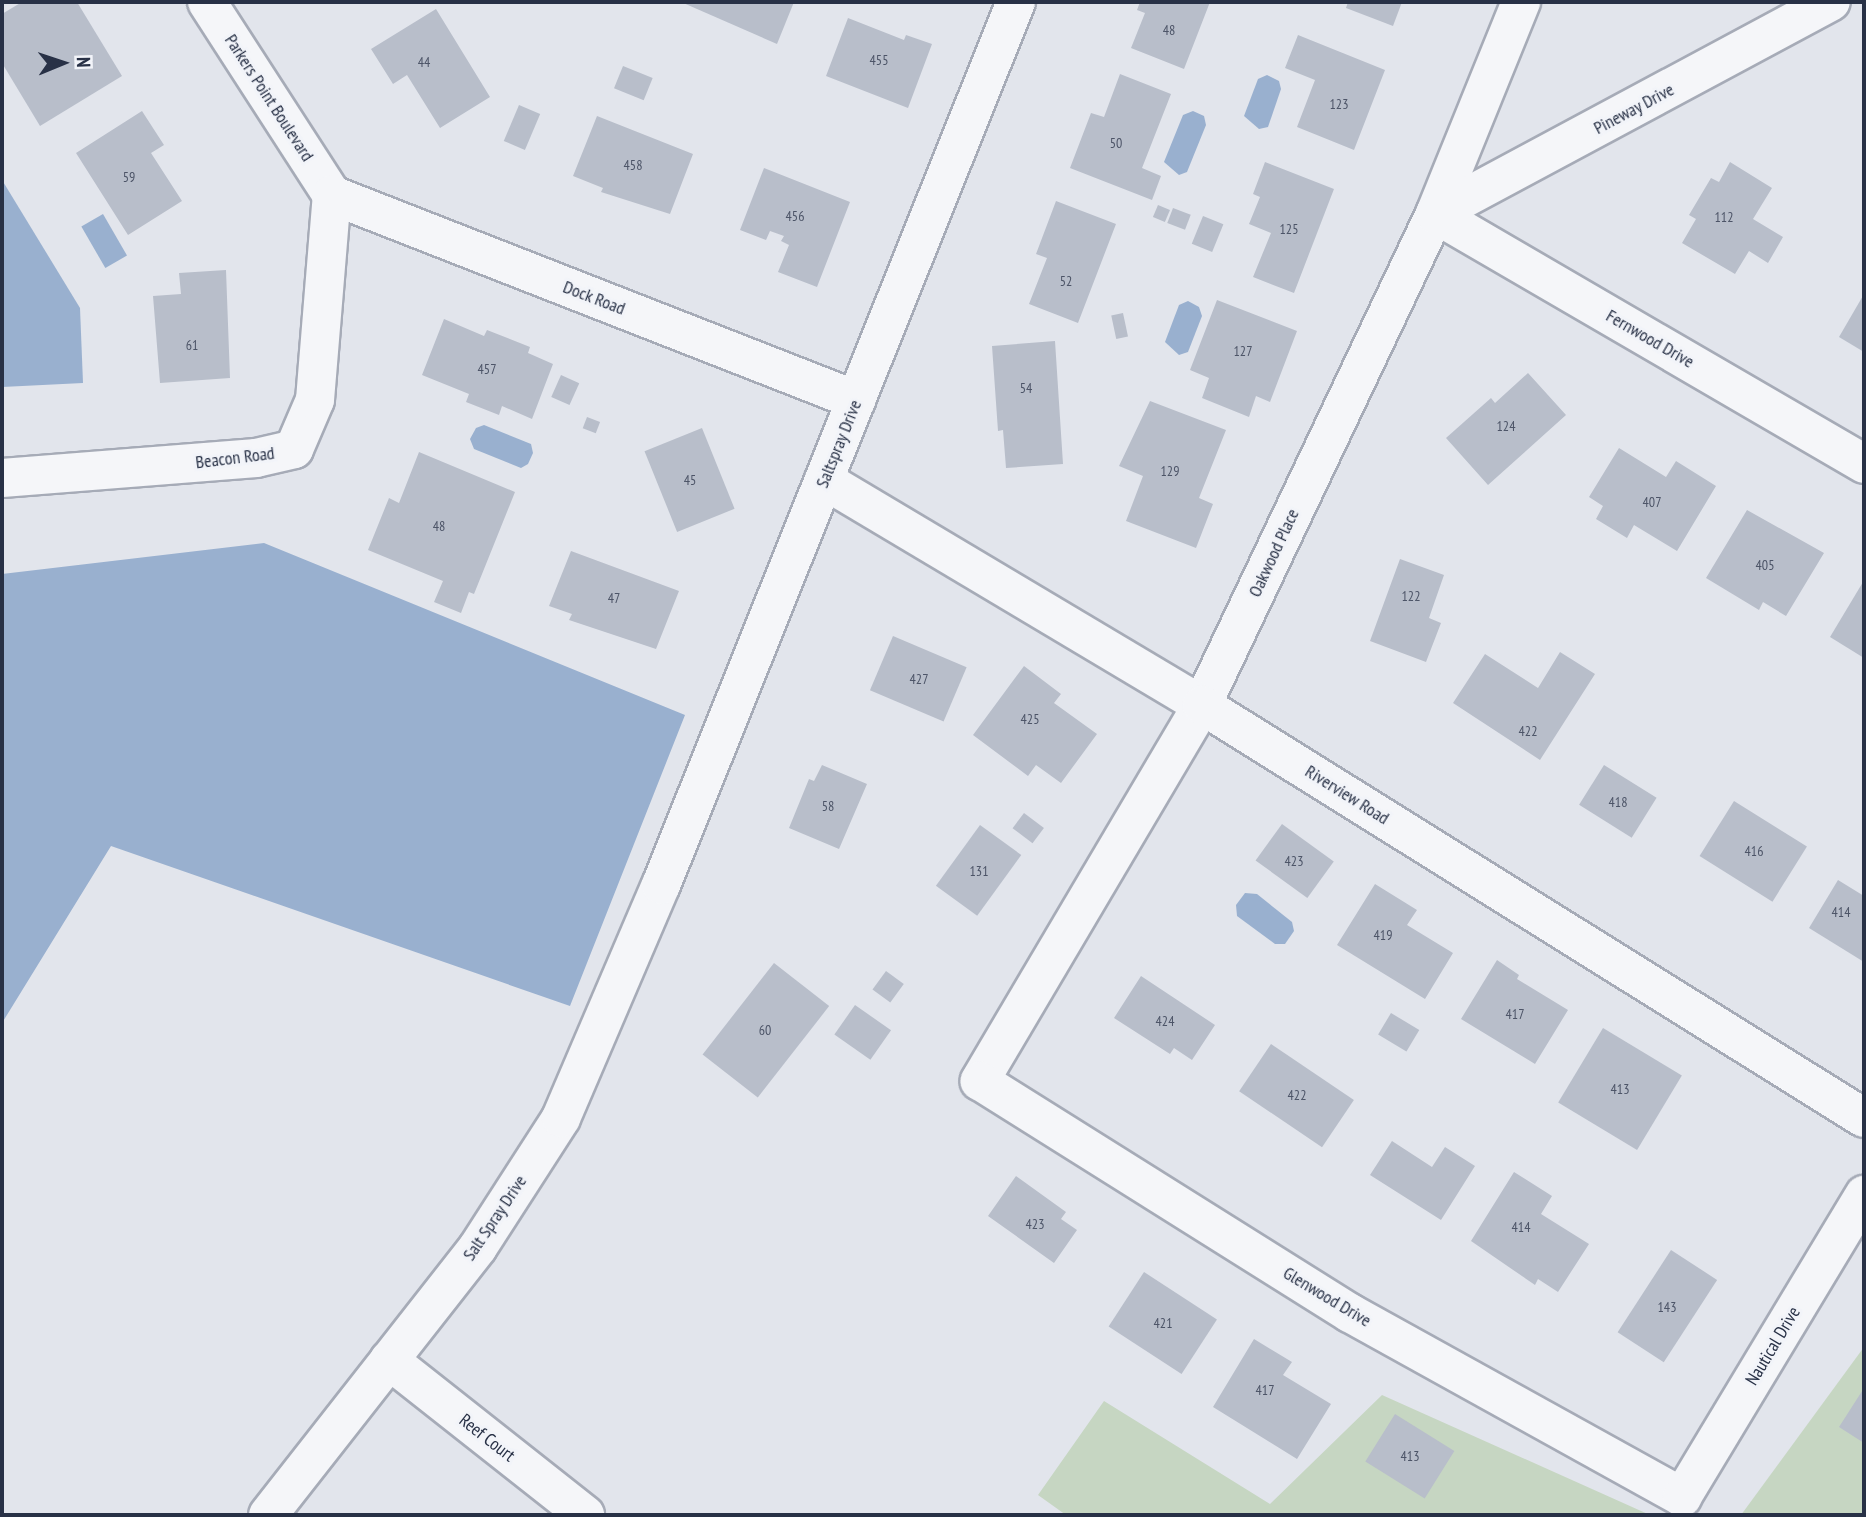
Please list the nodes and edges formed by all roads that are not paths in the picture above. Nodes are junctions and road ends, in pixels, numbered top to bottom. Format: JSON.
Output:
{"nodes":[{"id":1,"x":207,"y":2,"type":"edge"},
{"id":2,"x":1521,"y":2,"type":"edge"},
{"id":3,"x":1831,"y":2,"type":"edge"},
{"id":4,"x":1011,"y":4,"type":"edge"},
{"id":5,"x":332,"y":195,"type":"junction"},
{"id":6,"x":1435,"y":214,"type":"junction"},
{"id":7,"x":856,"y":400,"type":"junction"},
{"id":8,"x":1864,"y":464,"type":"edge"},
{"id":9,"x":2,"y":478,"type":"edge"},
{"id":10,"x":824,"y":480,"type":"junction"},
{"id":11,"x":1202,"y":705,"type":"junction"},
{"id":12,"x":661,"y":886,"type":"joint"},
{"id":13,"x":980,"y":1081,"type":"joint"},
{"id":14,"x":1864,"y":1118,"type":"edge"},
{"id":15,"x":1864,"y":1195,"type":"edge"},
{"id":16,"x":389,"y":1360,"type":"junction"},
{"id":17,"x":1682,"y":1497,"type":"joint"},
{"id":18,"x":268,"y":1515,"type":"edge"},
{"id":19,"x":585,"y":1515,"type":"edge"}],
"edges":[{"from":1,"to":5,"type":"street","name":"Parkers Point Boulevard"},
{"from":2,"to":6,"type":"street","name":"Oakwood Place"},
{"from":3,"to":6,"type":"street","name":"Pineway Drive"},
{"from":4,"to":7,"type":"street","name":"Saltspray Drive"},
{"from":5,"to":7,"type":"street","name":"Dock Road"},
{"from":5,"to":9,"type":"street","name":"Beacon Road"},
{"from":6,"to":8,"type":"street","name":"Fernwood Drive"},
{"from":6,"to":11,"type":"street","name":"Oakwood Place"},
{"from":7,"to":10,"type":"street","name":"Saltspray Drive"},
{"from":10,"to":11,"type":"street","name":"Riverview Road"},
{"from":10,"to":12,"type":"street","name":"Saltspray Drive"},
{"from":11,"to":13,"type":"street","name":"Oakwood Place"},
{"from":11,"to":14,"type":"street","name":"Riverview Road"},
{"from":12,"to":16,"type":"street","name":"Salt Spray Drive"},
{"from":13,"to":17,"type":"street","name":"Glenwood Drive"},
{"from":15,"to":17,"type":"street","name":"Nautical Drive"},
{"from":16,"to":18,"type":"street","name":"Salt Spray Drive"},
{"from":16,"to":19,"type":"street","name":"Reef Court"}]}
